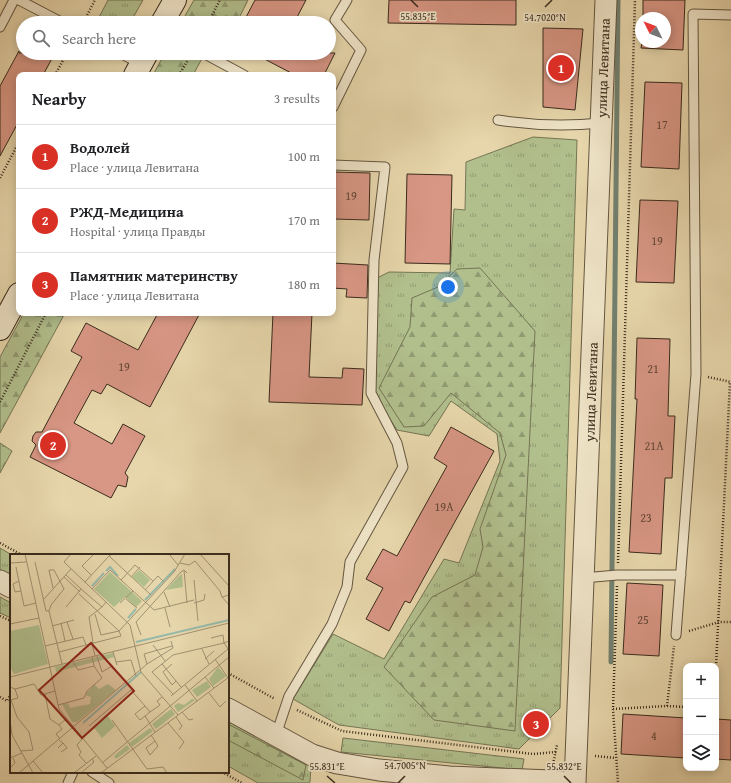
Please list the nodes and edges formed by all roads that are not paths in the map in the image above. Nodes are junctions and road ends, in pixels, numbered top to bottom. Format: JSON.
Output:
{"nodes":[{"id":1,"x":14,"y":0,"type":"edge"},
{"id":2,"x":20,"y":0,"type":"edge"},
{"id":3,"x":175,"y":0,"type":"edge"},
{"id":4,"x":347,"y":0,"type":"edge"},
{"id":5,"x":606,"y":0,"type":"edge"},
{"id":6,"x":731,"y":15,"type":"edge"},
{"id":7,"x":50,"y":16,"type":"edge"},
{"id":8,"x":166,"y":16,"type":"edge"},
{"id":9,"x":336,"y":18,"type":"edge"},
{"id":10,"x":336,"y":21,"type":"edge"},
{"id":11,"x":0,"y":27,"type":"edge"},
{"id":12,"x":216,"y":60,"type":"edge"},
{"id":13,"x":238,"y":72,"type":"edge"},
{"id":14,"x":336,"y":101,"type":"edge"},
{"id":15,"x":498,"y":120,"type":"dead end"},
{"id":16,"x":601,"y":123,"type":"junction"},
{"id":17,"x":336,"y":165,"type":"edge"},
{"id":18,"x":16,"y":300,"type":"edge"},
{"id":19,"x":0,"y":329,"type":"edge"},
{"id":20,"x":681,"y":575,"type":"junction"},
{"id":21,"x":583,"y":578,"type":"junction"},
{"id":22,"x":0,"y":581,"type":"edge"},
{"id":23,"x":10,"y":586,"type":"edge"},
{"id":24,"x":676,"y":635,"type":"road end"},
{"id":25,"x":229,"y":710,"type":"edge"},
{"id":26,"x":276,"y":735,"type":"junction"},
{"id":27,"x":73,"y":773,"type":"edge"},
{"id":28,"x":94,"y":773,"type":"edge"},
{"id":29,"x":449,"y":780,"type":"edge"},
{"id":30,"x":68,"y":783,"type":"edge"},
{"id":31,"x":109,"y":783,"type":"edge"},
{"id":32,"x":574,"y":783,"type":"edge"}],
"edges":[{"from":1,"to":11,"type":"lane"},
{"from":2,"to":7,"type":"lane"},
{"from":3,"to":8,"type":"main road"},
{"from":4,"to":9,"type":"lane"},
{"from":5,"to":16,"type":"street","name":"улица Левитана"},
{"from":6,"to":20,"type":"lane"},
{"from":10,"to":14,"type":"lane"},
{"from":12,"to":13,"type":"lane"},
{"from":15,"to":16,"type":"lane"},
{"from":16,"to":21,"type":"street","name":"улица Левитана"},
{"from":17,"to":26,"type":"lane"},
{"from":18,"to":19,"type":"main road"},
{"from":20,"to":21,"type":"lane"},
{"from":20,"to":24,"type":"lane"},
{"from":21,"to":32,"type":"street","name":"улица Левитана"},
{"from":22,"to":23,"type":"street"},
{"from":25,"to":26,"type":"street"},
{"from":26,"to":29,"type":"street"},
{"from":27,"to":30,"type":"lane"},
{"from":28,"to":31,"type":"lane"},
{"from":29,"to":32,"type":"street"}]}
